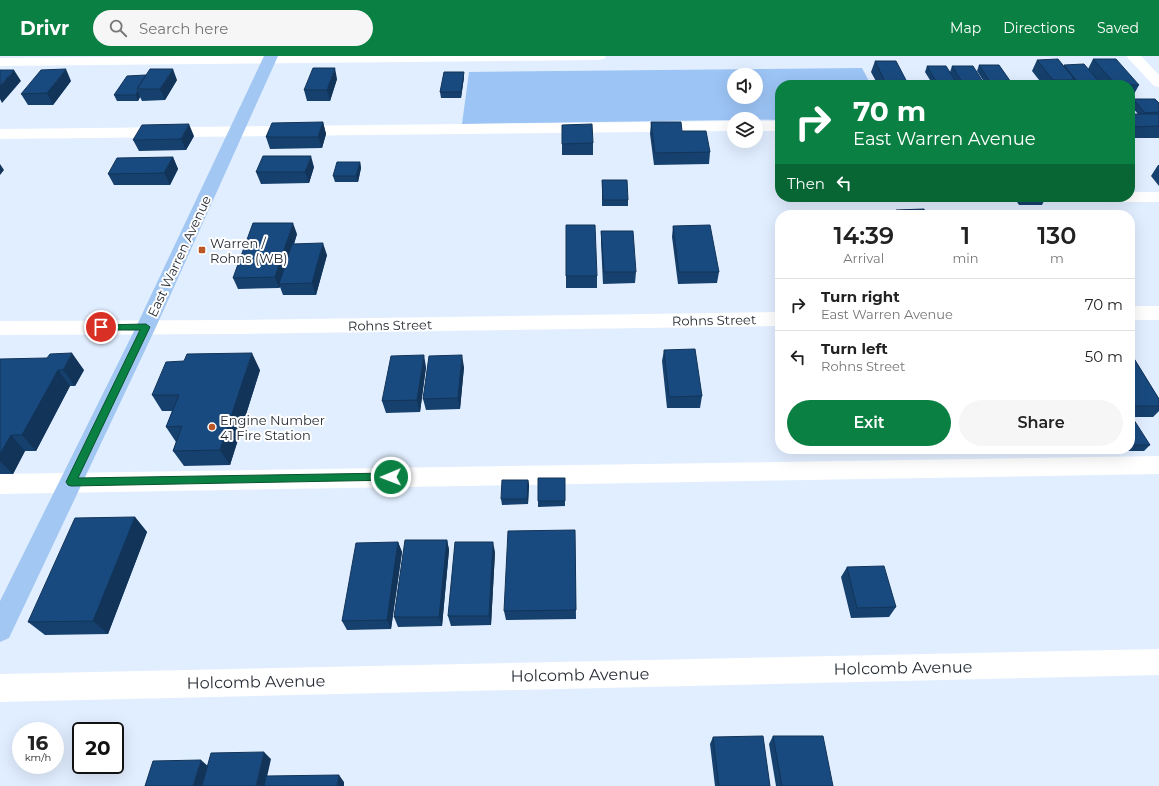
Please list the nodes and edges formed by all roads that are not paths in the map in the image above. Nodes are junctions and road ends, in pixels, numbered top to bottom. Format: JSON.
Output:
{"nodes":[{"id":1,"x":599,"y":56,"type":"edge"},
{"id":2,"x":1133,"y":56,"type":"edge"},
{"id":3,"x":271,"y":58,"type":"edge"},
{"id":4,"x":0,"y":62,"type":"edge"},
{"id":5,"x":1159,"y":83,"type":"edge"},
{"id":6,"x":727,"y":126,"type":"edge"},
{"id":7,"x":763,"y":126,"type":"edge"},
{"id":8,"x":775,"y":126,"type":"edge"},
{"id":9,"x":237,"y":131,"type":"junction"},
{"id":10,"x":0,"y":134,"type":"edge"},
{"id":11,"x":1135,"y":197,"type":"edge"},
{"id":12,"x":1159,"y":197,"type":"edge"},
{"id":13,"x":1135,"y":313,"type":"edge"},
{"id":14,"x":1159,"y":313,"type":"edge"},
{"id":15,"x":775,"y":319,"type":"edge"},
{"id":16,"x":146,"y":327,"type":"junction"},
{"id":17,"x":0,"y":328,"type":"edge"},
{"id":18,"x":1159,"y":465,"type":"edge"},
{"id":19,"x":71,"y":482,"type":"junction"},
{"id":20,"x":0,"y":484,"type":"edge"},
{"id":21,"x":0,"y":629,"type":"edge"},
{"id":22,"x":1159,"y":662,"type":"edge"},
{"id":23,"x":0,"y":688,"type":"edge"}],
"edges":[{"from":1,"to":3,"type":"street"},
{"from":2,"to":5,"type":"street"},
{"from":3,"to":4,"type":"street"},
{"from":3,"to":9,"type":"main road","name":"East Warren Avenue"},
{"from":6,"to":9,"type":"street"},
{"from":7,"to":8,"type":"street"},
{"from":9,"to":10,"type":"street"},
{"from":9,"to":16,"type":"main road","name":"East Warren Avenue"},
{"from":11,"to":12,"type":"street"},
{"from":13,"to":14,"type":"street"},
{"from":15,"to":16,"type":"street","name":"Rohns Street"},
{"from":16,"to":17,"type":"street","name":"Rohns Street"},
{"from":16,"to":19,"type":"main road","name":"East Warren Avenue"},
{"from":18,"to":19,"type":"street"},
{"from":19,"to":20,"type":"street"},
{"from":19,"to":21,"type":"main road","name":"East Warren Avenue"},
{"from":22,"to":23,"type":"street","name":"Holcomb Avenue"}]}
